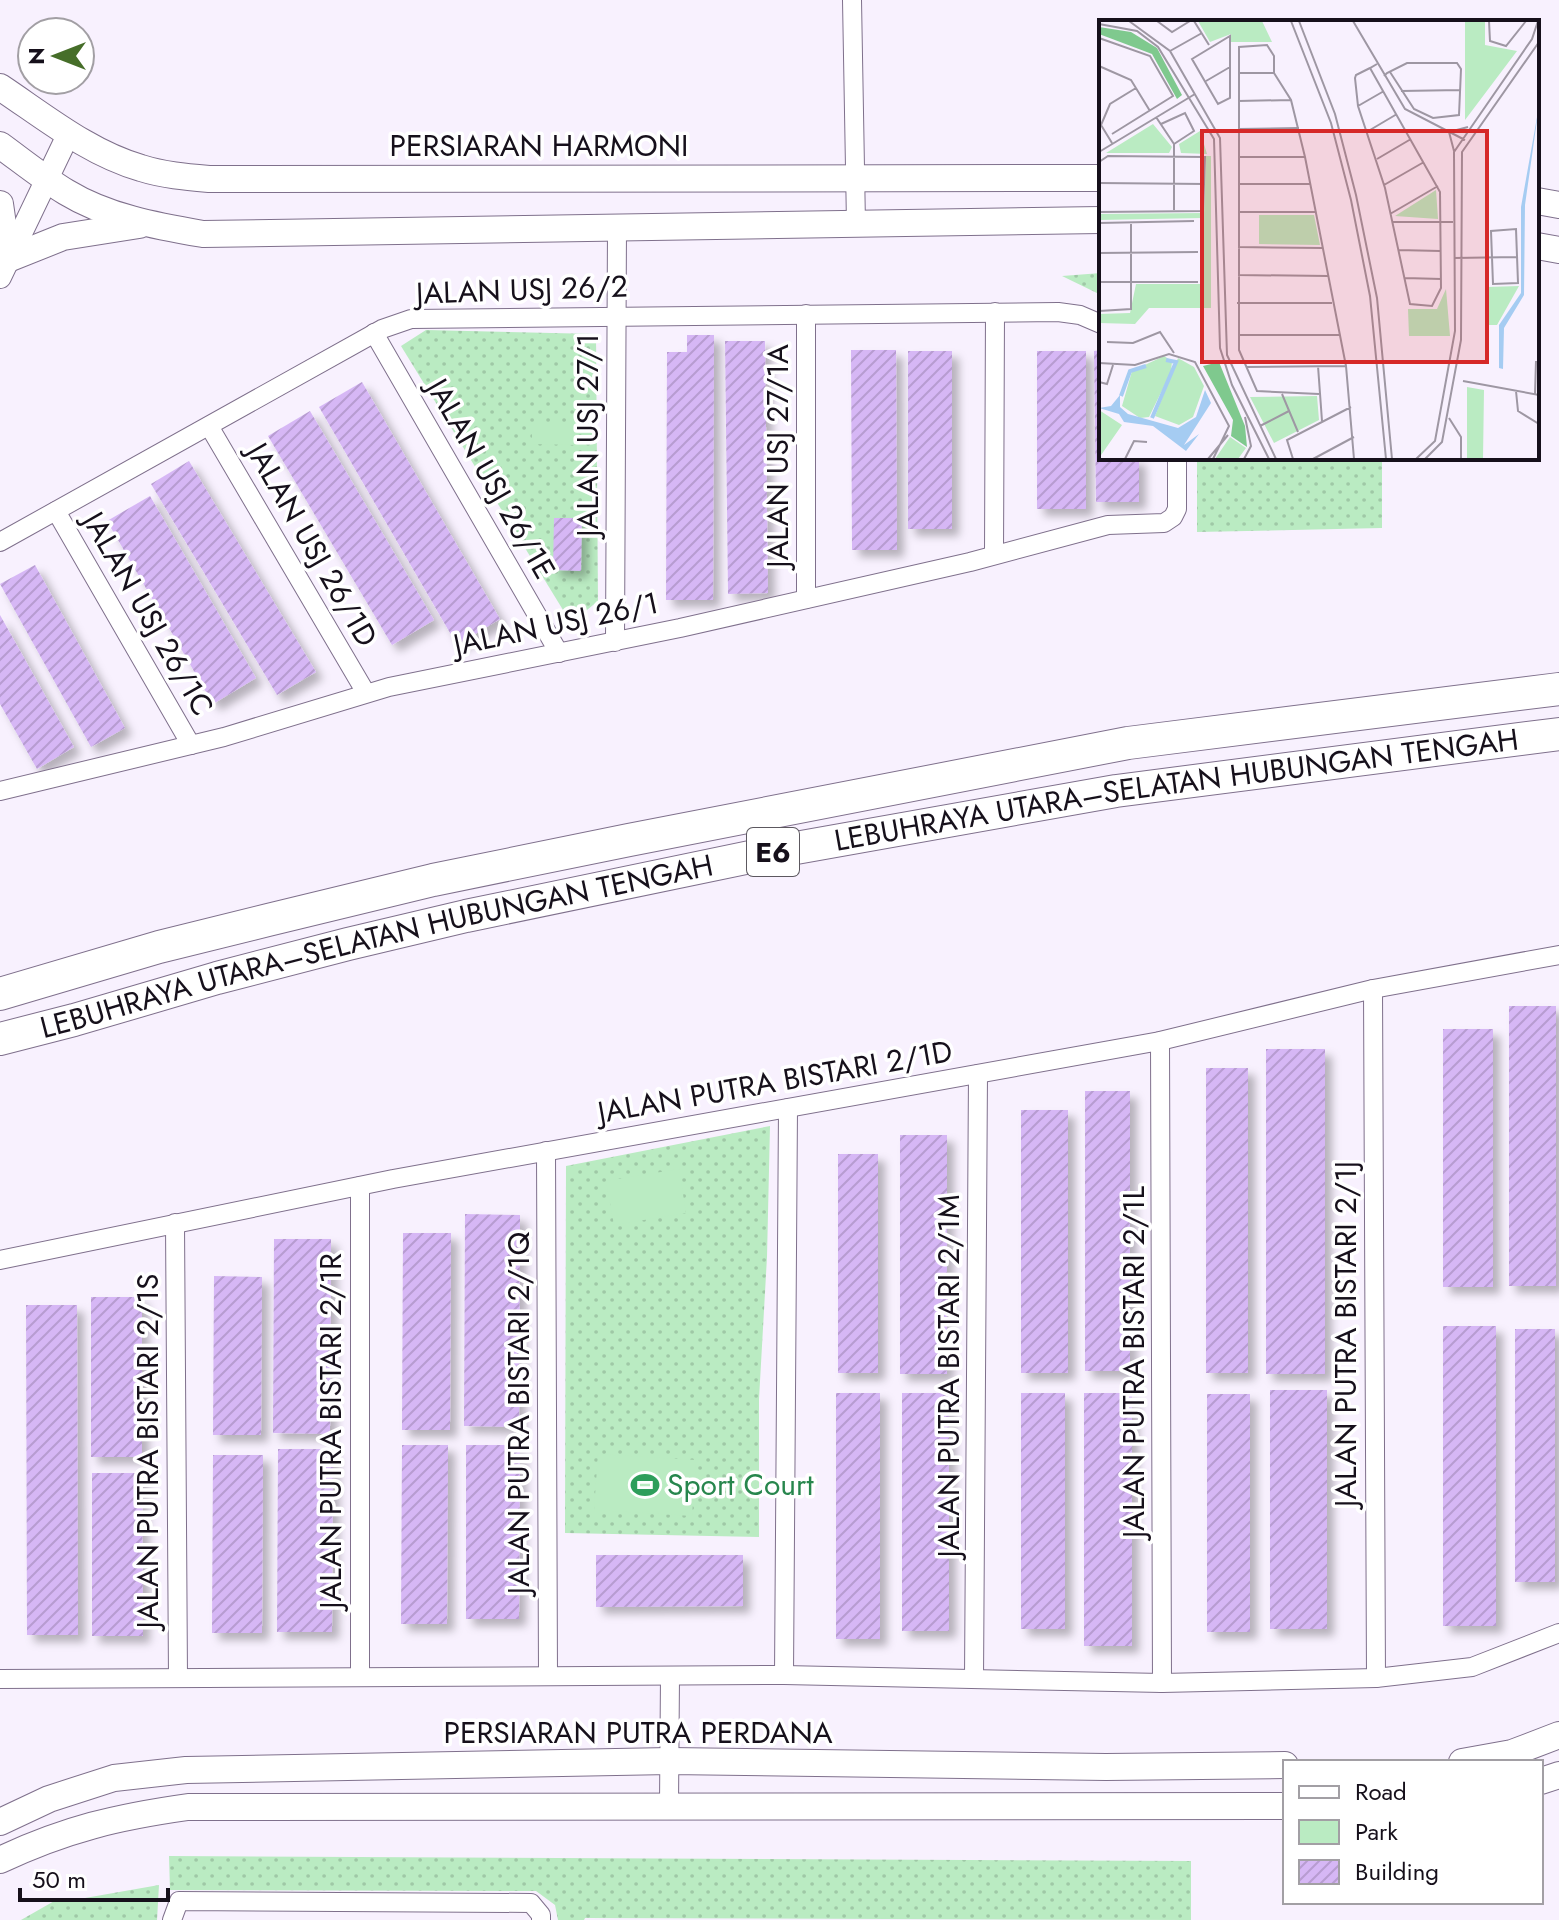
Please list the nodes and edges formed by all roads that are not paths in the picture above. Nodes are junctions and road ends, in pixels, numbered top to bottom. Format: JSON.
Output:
{"nodes":[{"id":1,"x":852,"y":0,"type":"edge"},
{"id":2,"x":0,"y":87,"type":"edge"},
{"id":3,"x":69,"y":133,"type":"junction"},
{"id":4,"x":0,"y":145,"type":"edge"},
{"id":5,"x":855,"y":177,"type":"junction"},
{"id":6,"x":46,"y":178,"type":"junction"},
{"id":7,"x":1099,"y":178,"type":"edge"},
{"id":8,"x":1539,"y":201,"type":"edge"},
{"id":9,"x":0,"y":204,"type":"edge"},
{"id":10,"x":1559,"y":205,"type":"edge"},
{"id":11,"x":1099,"y":220,"type":"edge"},
{"id":12,"x":147,"y":224,"type":"junction"},
{"id":13,"x":856,"y":224,"type":"junction"},
{"id":14,"x":617,"y":228,"type":"junction"},
{"id":15,"x":1539,"y":246,"type":"edge"},
{"id":16,"x":1559,"y":250,"type":"edge"},
{"id":17,"x":4,"y":268,"type":"edge"},
{"id":18,"x":995,"y":312,"type":"junction"},
{"id":19,"x":806,"y":314,"type":"junction"},
{"id":20,"x":617,"y":315,"type":"junction"},
{"id":21,"x":1099,"y":323,"type":"edge"},
{"id":22,"x":374,"y":333,"type":"junction"},
{"id":23,"x":209,"y":426,"type":"junction"},
{"id":24,"x":1177,"y":460,"type":"edge"},
{"id":25,"x":56,"y":511,"type":"junction"},
{"id":26,"x":0,"y":542,"type":"edge"},
{"id":27,"x":994,"y":555,"type":"junction"},
{"id":28,"x":806,"y":599,"type":"junction"},
{"id":29,"x":615,"y":642,"type":"junction"},
{"id":30,"x":559,"y":653,"type":"junction"},
{"id":31,"x":1559,"y":689,"type":"edge"},
{"id":32,"x":366,"y":693,"type":"junction"},
{"id":33,"x":1559,"y":734,"type":"edge"},
{"id":34,"x":191,"y":745,"type":"junction"},
{"id":35,"x":0,"y":791,"type":"edge"},
{"id":36,"x":1559,"y":955,"type":"edge"},
{"id":37,"x":1373,"y":989,"type":"junction"},
{"id":38,"x":0,"y":994,"type":"edge"},
{"id":39,"x":0,"y":1039,"type":"edge"},
{"id":40,"x":1160,"y":1041,"type":"junction"},
{"id":41,"x":978,"y":1074,"type":"junction"},
{"id":42,"x":788,"y":1108,"type":"junction"},
{"id":43,"x":546,"y":1151,"type":"junction"},
{"id":44,"x":360,"y":1186,"type":"junction"},
{"id":45,"x":175,"y":1223,"type":"junction"},
{"id":46,"x":0,"y":1260,"type":"edge"},
{"id":47,"x":1559,"y":1633,"type":"edge"},
{"id":48,"x":548,"y":1675,"type":"junction"},
{"id":49,"x":784,"y":1675,"type":"junction"},
{"id":50,"x":670,"y":1676,"type":"junction"},
{"id":51,"x":178,"y":1677,"type":"junction"},
{"id":52,"x":360,"y":1677,"type":"junction"},
{"id":53,"x":1376,"y":1678,"type":"junction"},
{"id":54,"x":0,"y":1679,"type":"edge"},
{"id":55,"x":974,"y":1679,"type":"junction"},
{"id":56,"x":1162,"y":1683,"type":"junction"},
{"id":57,"x":1559,"y":1735,"type":"edge"},
{"id":58,"x":1473,"y":1760,"type":"edge"},
{"id":59,"x":670,"y":1761,"type":"junction"},
{"id":60,"x":1283,"y":1765,"type":"edge"},
{"id":61,"x":669,"y":1805,"type":"junction"},
{"id":62,"x":1283,"y":1806,"type":"edge"},
{"id":63,"x":0,"y":1822,"type":"edge"},
{"id":64,"x":0,"y":1860,"type":"edge"},
{"id":65,"x":357,"y":1911,"type":"edge"},
{"id":66,"x":172,"y":1920,"type":"edge"},
{"id":67,"x":541,"y":1920,"type":"edge"}],
"edges":[{"from":1,"to":5,"type":"street"},
{"from":2,"to":3,"type":"main road","name":"PERSIARAN HARMONI"},
{"from":3,"to":5,"type":"main road","name":"PERSIARAN HARMONI"},
{"from":3,"to":6,"type":"street"},
{"from":4,"to":6,"type":"main road"},
{"from":5,"to":7,"type":"main road","name":"PERSIARAN HARMONI"},
{"from":5,"to":13,"type":"street"},
{"from":6,"to":12,"type":"main road"},
{"from":6,"to":17,"type":"street"},
{"from":8,"to":10,"type":"main road"},
{"from":9,"to":17,"type":"main road"},
{"from":11,"to":13,"type":"main road"},
{"from":12,"to":14,"type":"main road"},
{"from":12,"to":17,"type":"main road"},
{"from":13,"to":14,"type":"main road"},
{"from":14,"to":20,"type":"street","name":"JALAN USJ 27/1"},
{"from":15,"to":16,"type":"main road"},
{"from":18,"to":19,"type":"street","name":"JALAN USJ 26/2"},
{"from":18,"to":21,"type":"street","name":"JALAN USJ 26/2"},
{"from":18,"to":27,"type":"street"},
{"from":19,"to":20,"type":"street","name":"JALAN USJ 26/2"},
{"from":19,"to":28,"type":"street","name":"JALAN USJ 27/1A"},
{"from":20,"to":22,"type":"street","name":"JALAN USJ 26/2"},
{"from":20,"to":29,"type":"street","name":"JALAN USJ 27/1"},
{"from":22,"to":23,"type":"street","name":"JALAN USJ 26/2"},
{"from":22,"to":30,"type":"street","name":"JALAN USJ 26/1E"},
{"from":23,"to":25,"type":"street","name":"JALAN USJ 26/2"},
{"from":23,"to":32,"type":"street","name":"JALAN USJ 26/1D"},
{"from":24,"to":27,"type":"street","name":"JALAN USJ 26/1"},
{"from":25,"to":26,"type":"street","name":"JALAN USJ 26/2"},
{"from":25,"to":34,"type":"street","name":"JALAN USJ 26/1C"},
{"from":27,"to":28,"type":"street","name":"JALAN USJ 26/1"},
{"from":28,"to":29,"type":"street","name":"JALAN USJ 26/1"},
{"from":29,"to":30,"type":"street","name":"JALAN USJ 26/1"},
{"from":30,"to":32,"type":"street","name":"JALAN USJ 26/1"},
{"from":31,"to":38,"type":"highway","name":"LEBUHRAYA UTARA–SELATAN HUBUNGAN TENGAH","number":"E6"},
{"from":32,"to":34,"type":"street","name":"JALAN USJ 26/1"},
{"from":33,"to":39,"type":"highway","name":"LEBUHRAYA UTARA–SELATAN HUBUNGAN TENGAH","number":"E6"},
{"from":34,"to":35,"type":"street","name":"JALAN USJ 26/1"},
{"from":36,"to":37,"type":"street","name":"JALAN PUTRA BISTARI 2/1D"},
{"from":37,"to":40,"type":"street","name":"JALAN PUTRA BISTARI 2/1D"},
{"from":37,"to":53,"type":"street","name":"JALAN PUTRA BISTARI 2/1J"},
{"from":40,"to":41,"type":"street","name":"JALAN PUTRA BISTARI 2/1D"},
{"from":40,"to":56,"type":"street","name":"JALAN PUTRA BISTARI 2/1L"},
{"from":41,"to":42,"type":"street","name":"JALAN PUTRA BISTARI 2/1D"},
{"from":41,"to":55,"type":"street","name":"JALAN PUTRA BISTARI 2/1M"},
{"from":42,"to":43,"type":"street","name":"JALAN PUTRA BISTARI 2/1D"},
{"from":42,"to":49,"type":"street"},
{"from":43,"to":44,"type":"street","name":"JALAN PUTRA BISTARI 2/1D"},
{"from":43,"to":48,"type":"street","name":"JALAN PUTRA BISTARI 2/1Q"},
{"from":44,"to":45,"type":"street","name":"JALAN PUTRA BISTARI 2/1D"},
{"from":44,"to":52,"type":"street","name":"JALAN PUTRA BISTARI 2/1R"},
{"from":45,"to":46,"type":"street","name":"JALAN PUTRA BISTARI 2/1D"},
{"from":45,"to":51,"type":"street","name":"JALAN PUTRA BISTARI 2/1S"},
{"from":47,"to":53,"type":"street"},
{"from":48,"to":50,"type":"street"},
{"from":48,"to":52,"type":"street"},
{"from":49,"to":50,"type":"street"},
{"from":49,"to":55,"type":"street"},
{"from":50,"to":59,"type":"street"},
{"from":51,"to":52,"type":"street"},
{"from":51,"to":54,"type":"street"},
{"from":53,"to":56,"type":"street"},
{"from":55,"to":56,"type":"street"},
{"from":57,"to":58,"type":"main road"},
{"from":59,"to":60,"type":"main road","name":"PERSIARAN PUTRA PERDANA"},
{"from":59,"to":61,"type":"street"},
{"from":59,"to":63,"type":"main road","name":"PERSIARAN PUTRA PERDANA"},
{"from":61,"to":62,"type":"main road"},
{"from":61,"to":64,"type":"main road"},
{"from":65,"to":66,"type":"street"},
{"from":65,"to":67,"type":"street"}]}
